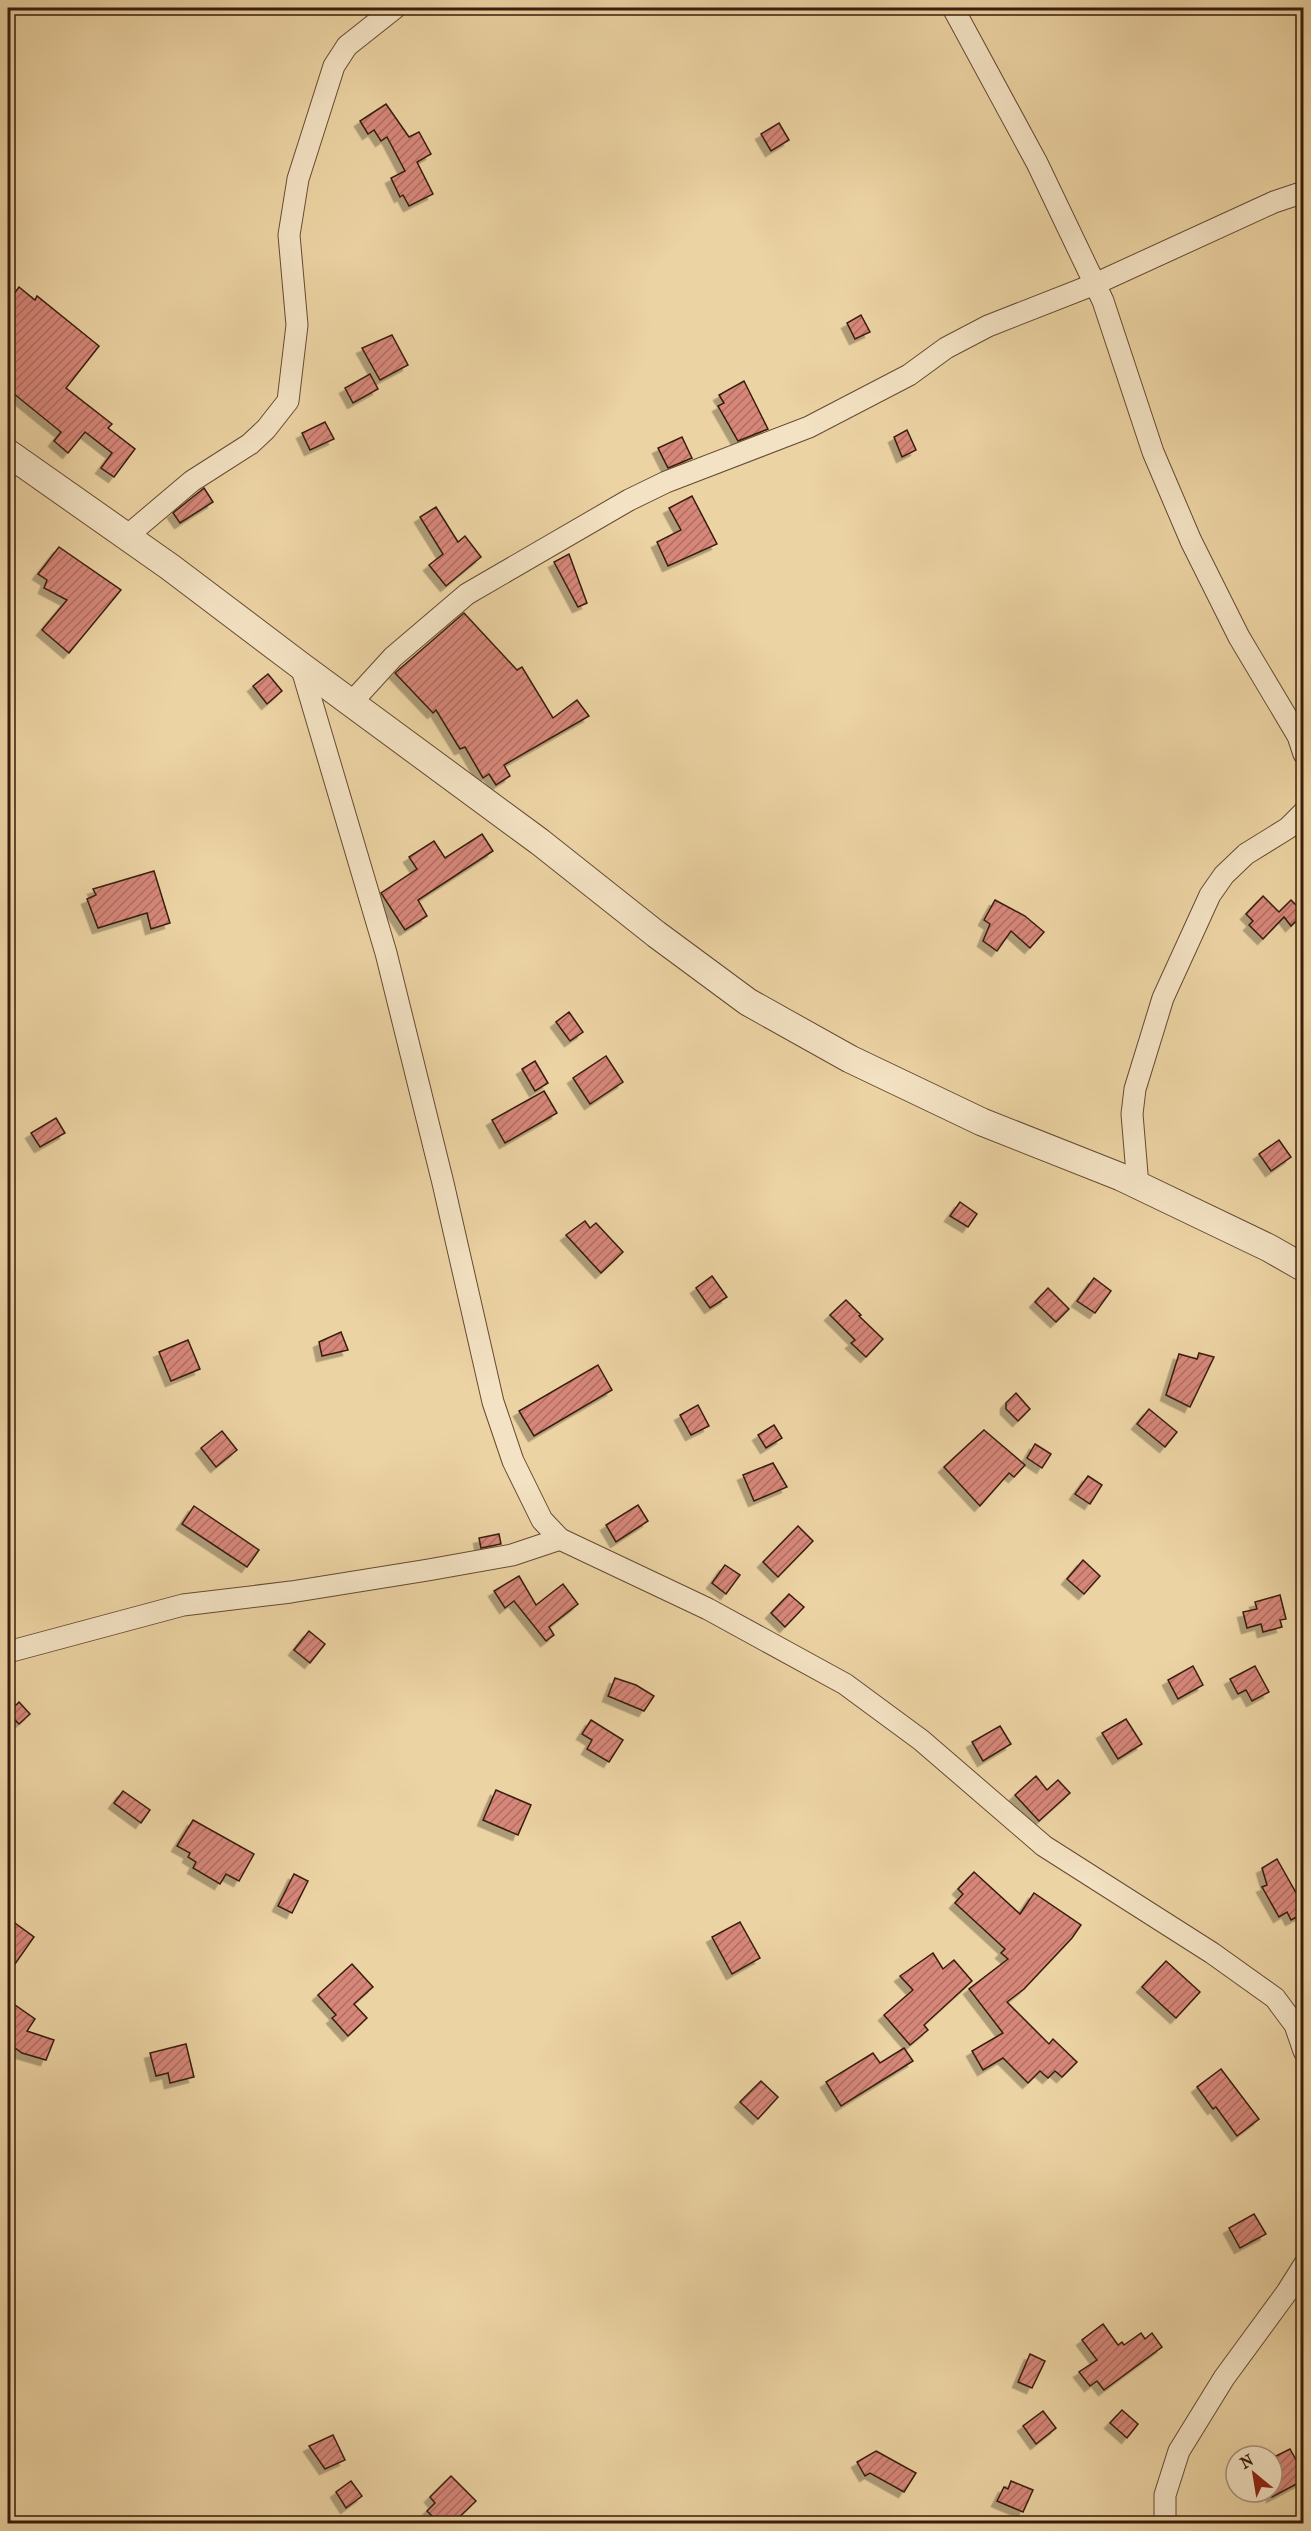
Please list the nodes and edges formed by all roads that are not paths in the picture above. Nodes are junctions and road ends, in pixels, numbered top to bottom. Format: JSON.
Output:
{"nodes":[{"id":1,"x":395,"y":8,"type":"edge"},
{"id":2,"x":953,"y":8,"type":"edge"},
{"id":3,"x":1304,"y":192,"type":"edge"},
{"id":4,"x":1095,"y":284,"type":"junction"},
{"id":5,"x":8,"y":453,"type":"edge"},
{"id":6,"x":127,"y":536,"type":"junction"},
{"id":7,"x":301,"y":666,"type":"junction"},
{"id":8,"x":351,"y":703,"type":"junction"},
{"id":9,"x":1304,"y":754,"type":"edge"},
{"id":10,"x":1304,"y":812,"type":"edge"},
{"id":11,"x":1138,"y":1186,"type":"junction"},
{"id":12,"x":1304,"y":1268,"type":"edge"},
{"id":13,"x":560,"y":1539,"type":"junction"},
{"id":14,"x":8,"y":1652,"type":"edge"},
{"id":15,"x":1295,"y":2011,"type":"edge"},
{"id":16,"x":1304,"y":2051,"type":"edge"},
{"id":17,"x":1304,"y":2265,"type":"edge"},
{"id":18,"x":1165,"y":2523,"type":"edge"}],
"edges":[{"from":1,"to":6,"type":"street"},
{"from":2,"to":4,"type":"street"},
{"from":3,"to":4,"type":"street"},
{"from":4,"to":8,"type":"street"},
{"from":4,"to":9,"type":"street"},
{"from":5,"to":6,"type":"street"},
{"from":6,"to":7,"type":"street"},
{"from":7,"to":8,"type":"street"},
{"from":7,"to":13,"type":"street"},
{"from":8,"to":11,"type":"street"},
{"from":10,"to":11,"type":"street"},
{"from":11,"to":12,"type":"street"},
{"from":13,"to":14,"type":"street"},
{"from":13,"to":15,"type":"street"},
{"from":15,"to":16,"type":"street"},
{"from":17,"to":18,"type":"street"}]}
